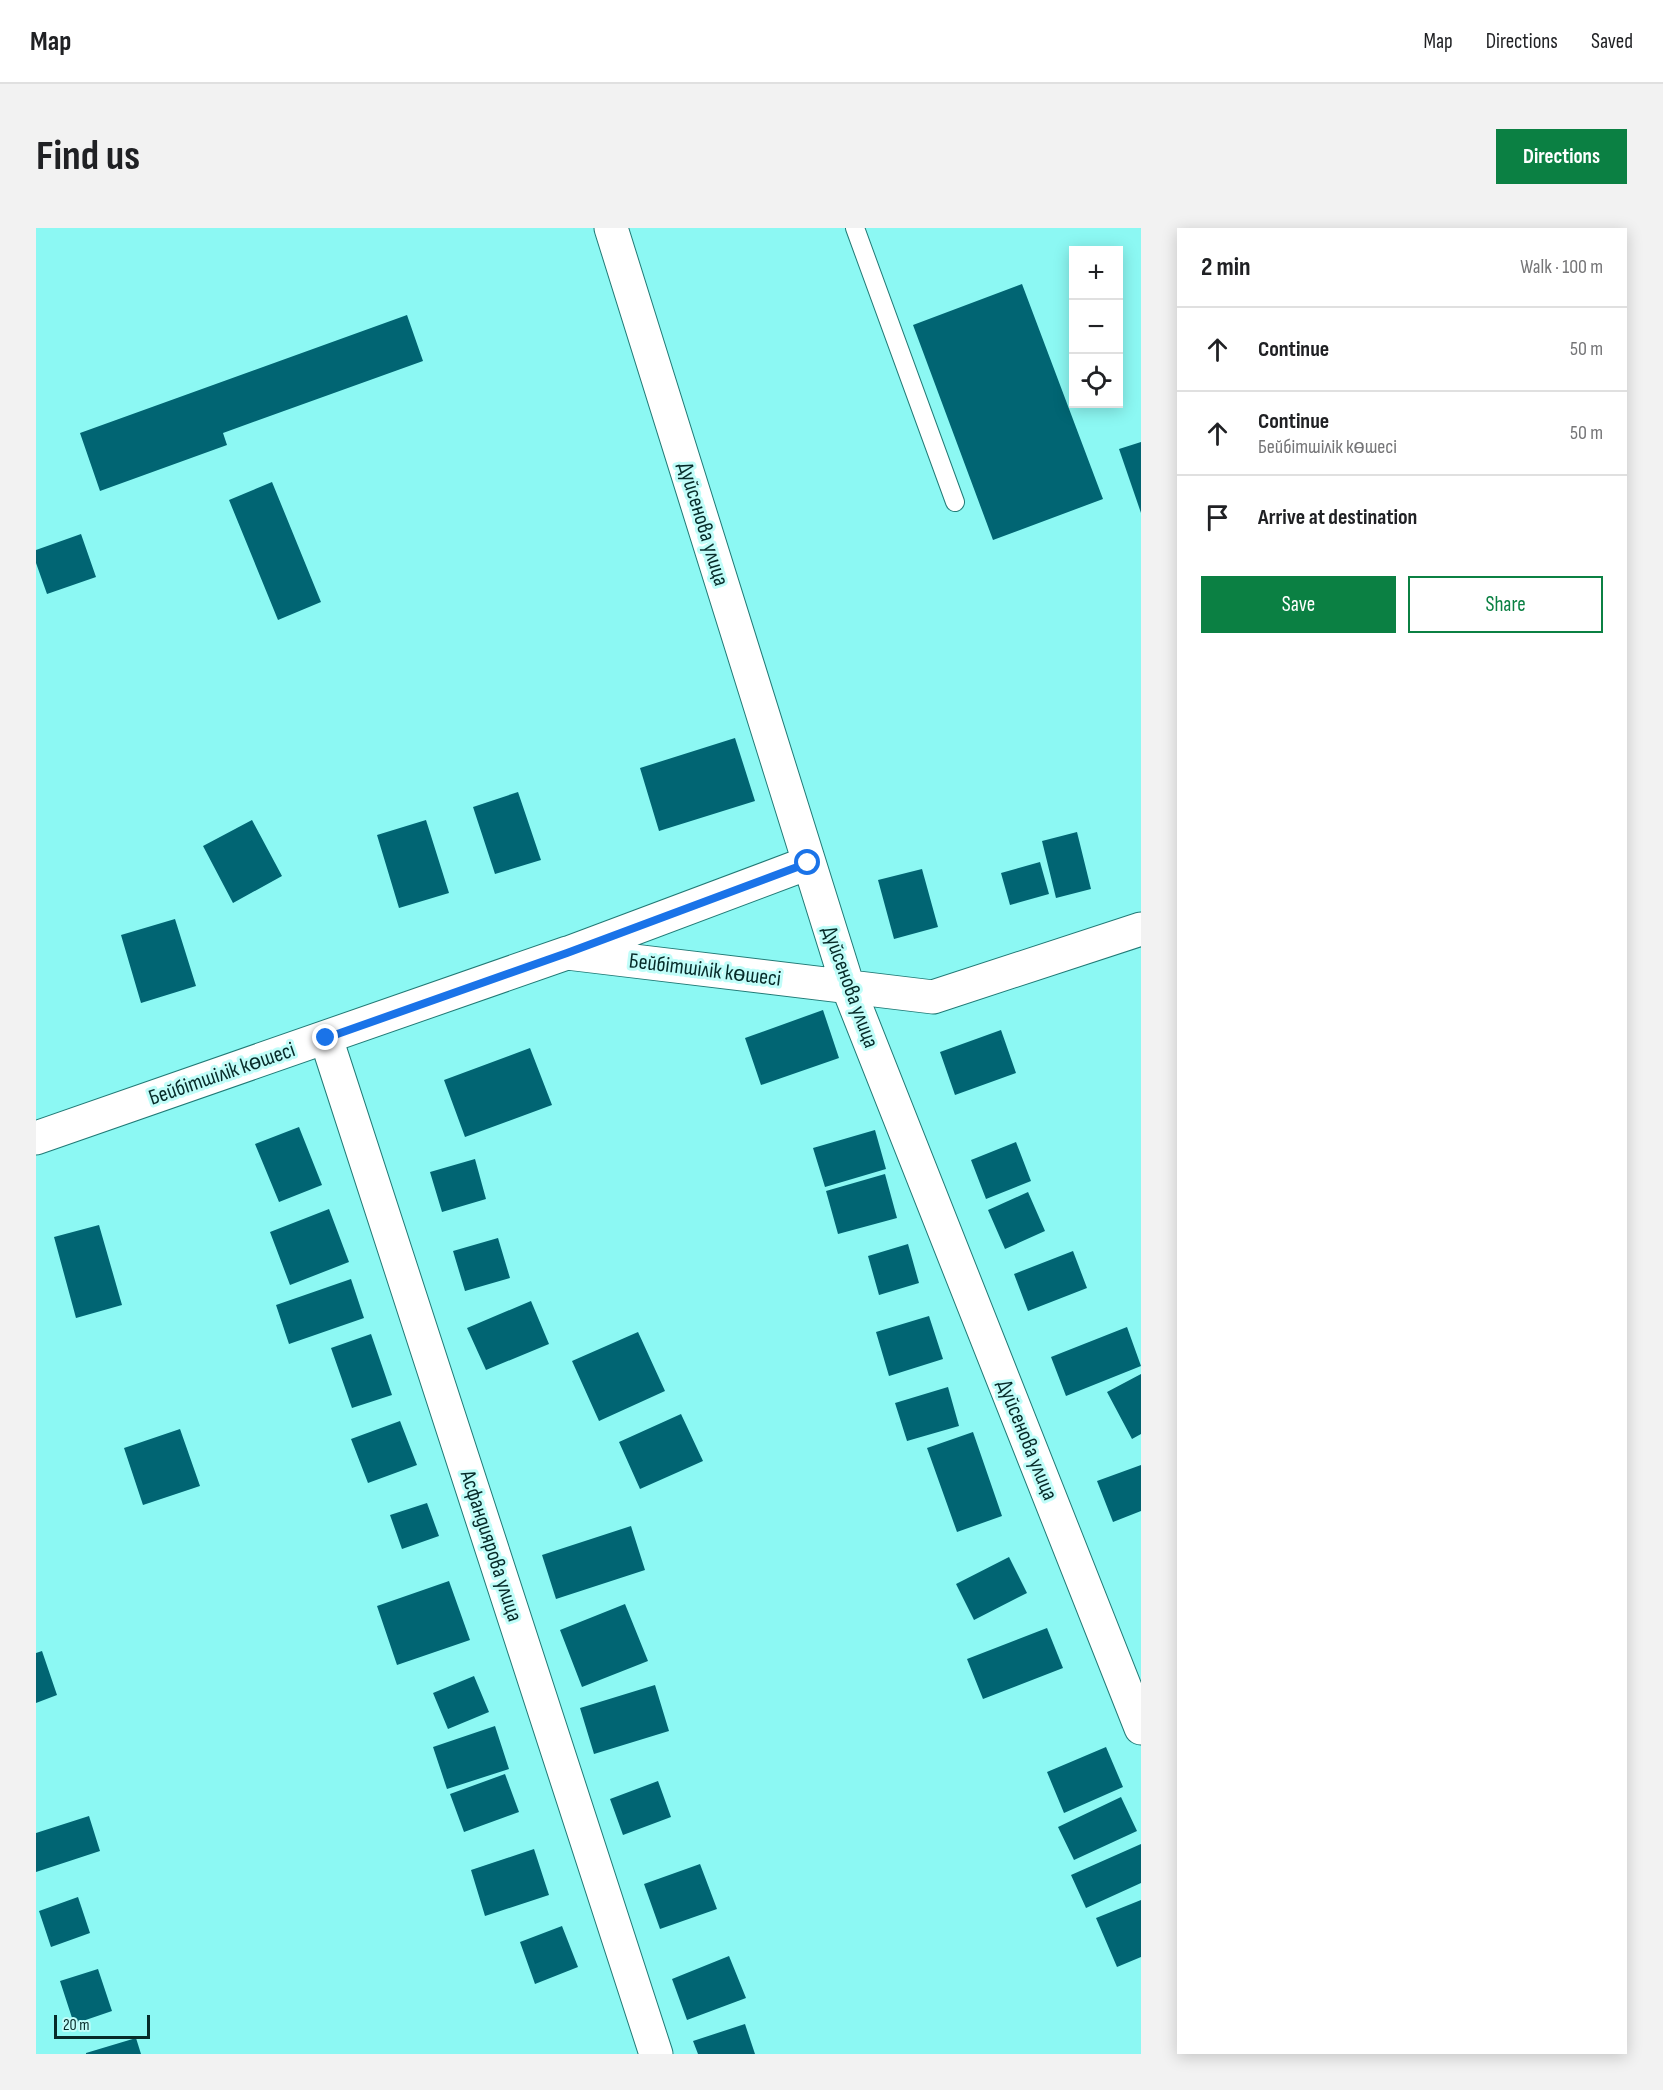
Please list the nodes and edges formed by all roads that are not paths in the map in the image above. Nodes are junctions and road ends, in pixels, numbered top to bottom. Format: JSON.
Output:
{"nodes":[{"id":1,"x":611,"y":228,"type":"edge"},
{"id":2,"x":855,"y":228,"type":"edge"},
{"id":3,"x":955,"y":502,"type":"dead end"},
{"id":4,"x":808,"y":863,"type":"junction"},
{"id":5,"x":1141,"y":929,"type":"edge"},
{"id":6,"x":567,"y":953,"type":"junction"},
{"id":7,"x":848,"y":987,"type":"junction"},
{"id":8,"x":326,"y":1038,"type":"junction"},
{"id":9,"x":36,"y":1138,"type":"edge"},
{"id":10,"x":1141,"y":1728,"type":"edge"},
{"id":11,"x":656,"y":2054,"type":"edge"}],
"edges":[{"from":1,"to":4,"type":"street","name":"Дуйсенова улица"},
{"from":2,"to":3,"type":"lane"},
{"from":4,"to":6,"type":"street"},
{"from":4,"to":7,"type":"street","name":"Дуйсенова улица"},
{"from":5,"to":7,"type":"street","name":"Бейбітшілік көшесі"},
{"from":6,"to":7,"type":"street","name":"Бейбітшілік көшесі"},
{"from":6,"to":8,"type":"street","name":"Бейбітшілік көшесі"},
{"from":7,"to":10,"type":"street","name":"Дуйсенова улица"},
{"from":8,"to":9,"type":"street","name":"Бейбітшілік көшесі"},
{"from":8,"to":11,"type":"street","name":"Асфандиярова улица"}]}
